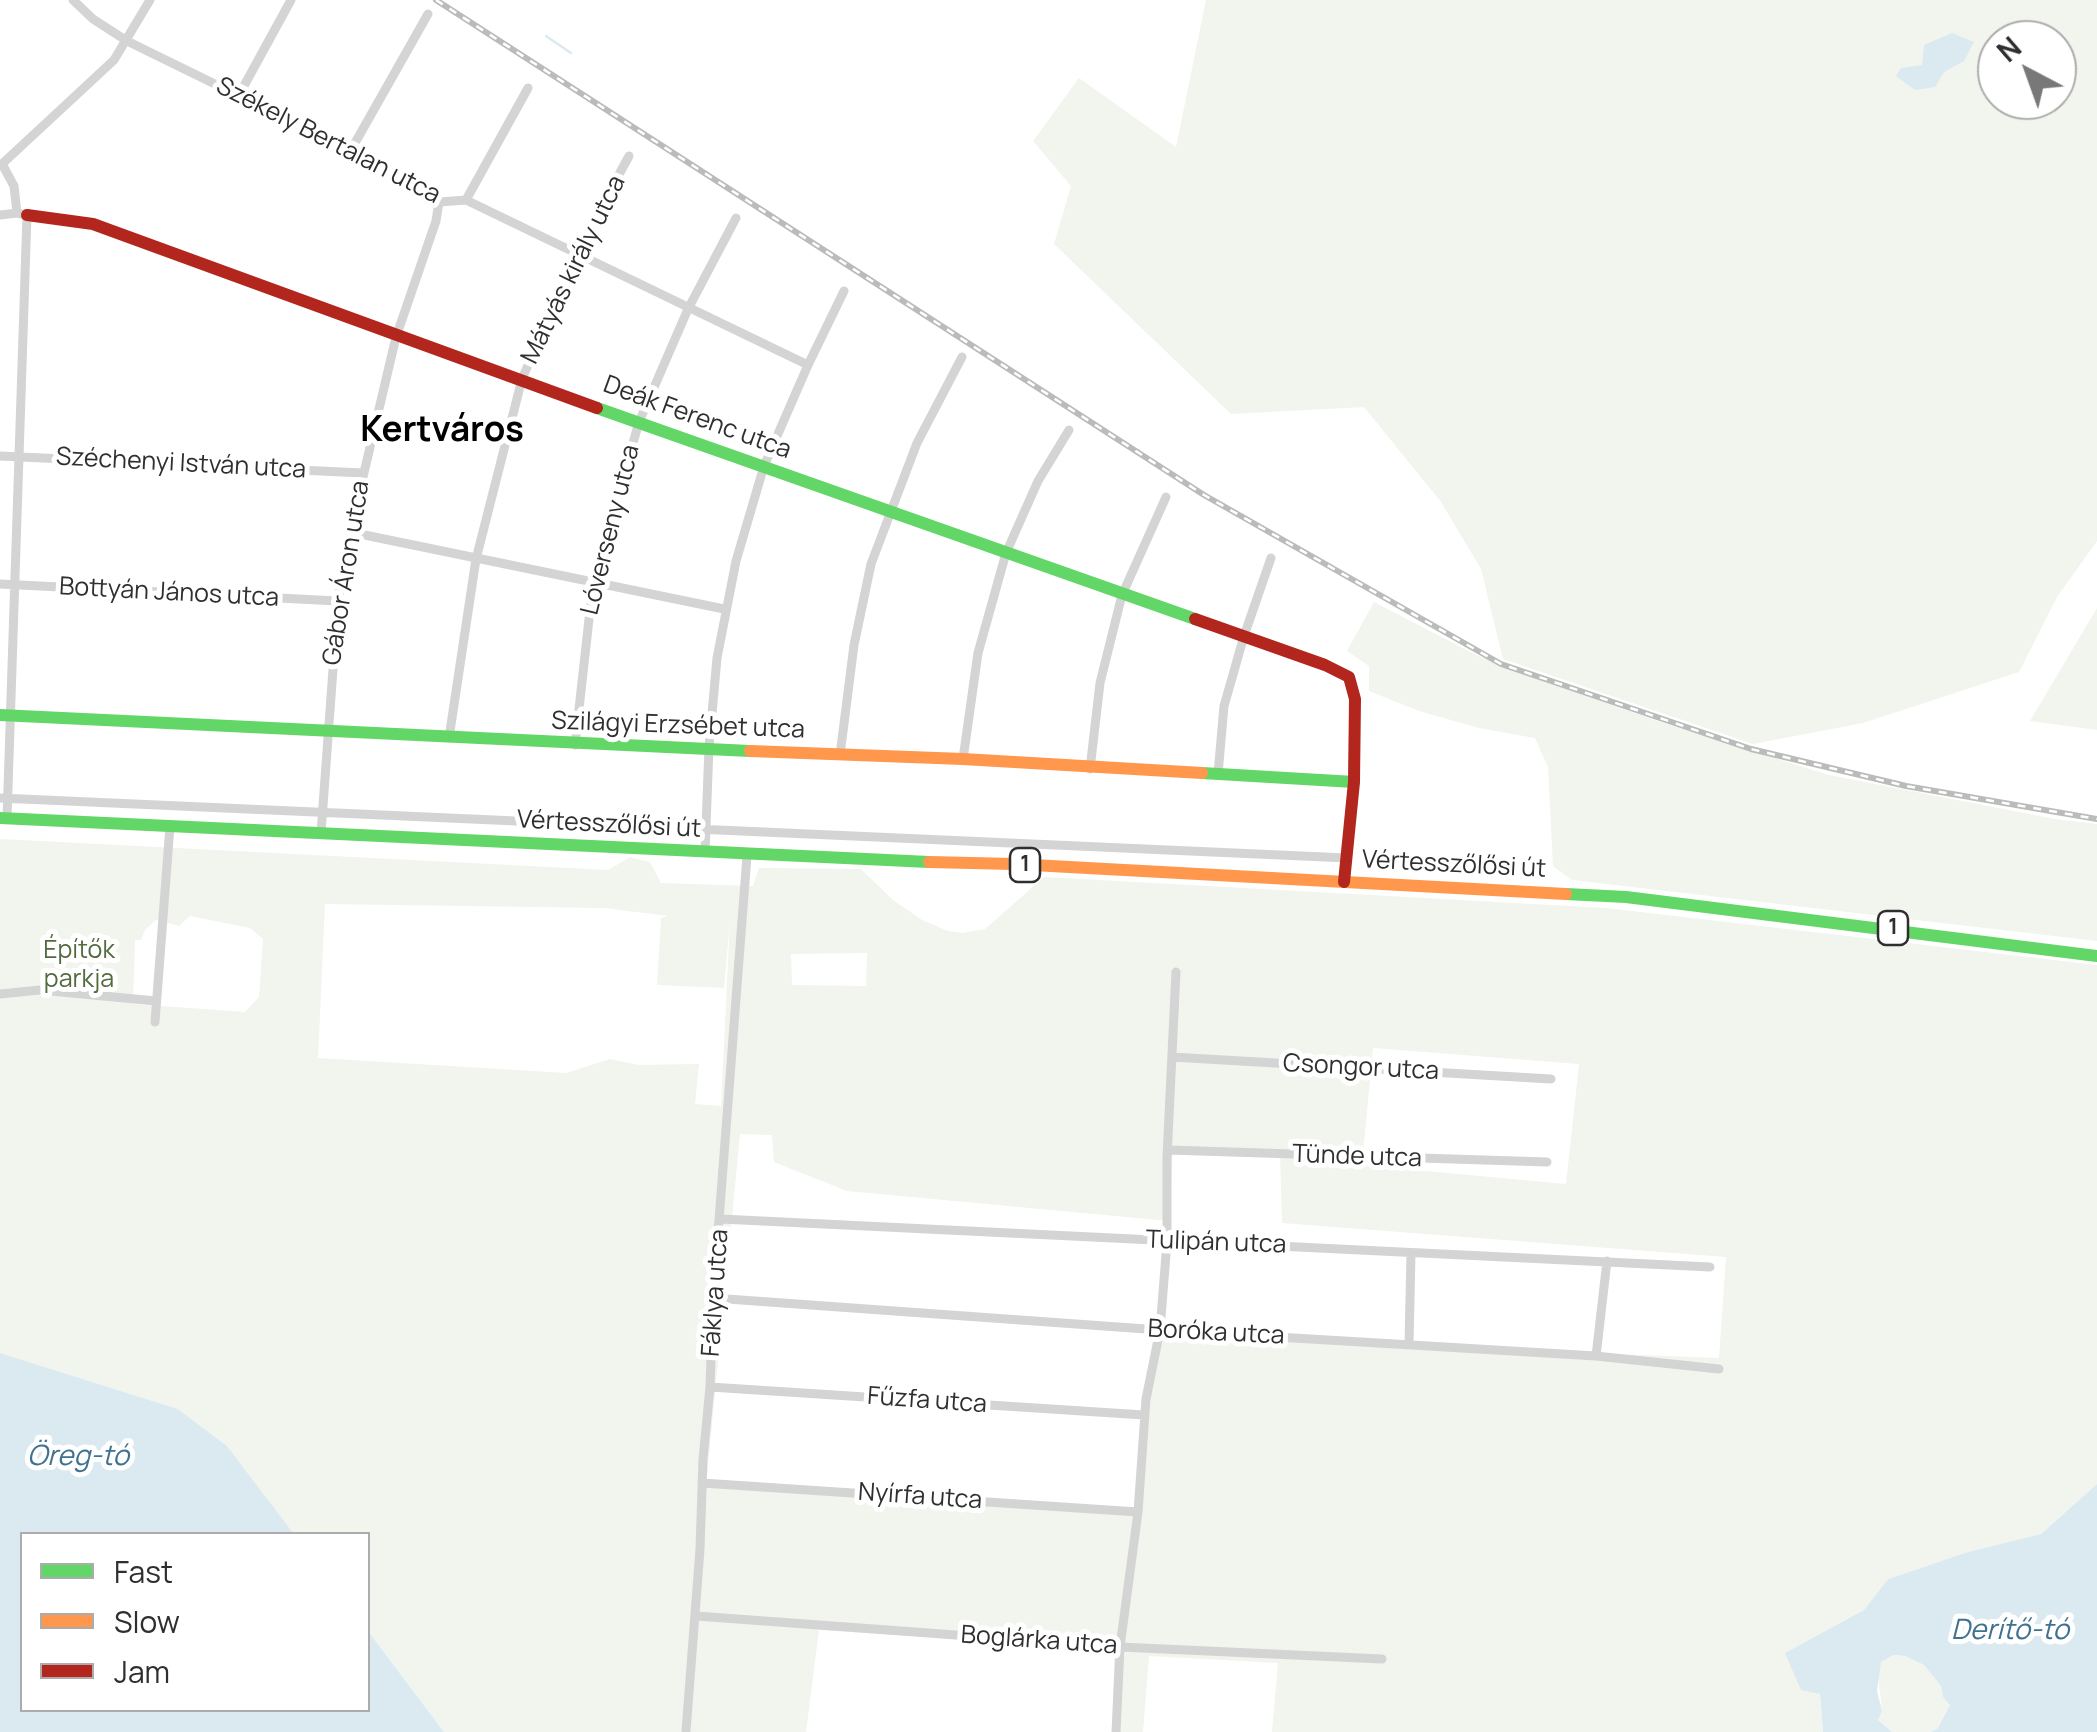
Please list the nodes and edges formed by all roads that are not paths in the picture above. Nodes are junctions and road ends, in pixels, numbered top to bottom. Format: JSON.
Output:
{"nodes":[{"id":1,"x":73,"y":0,"type":"edge"},
{"id":2,"x":150,"y":0,"type":"edge"},
{"id":3,"x":291,"y":0,"type":"edge"},
{"id":4,"x":428,"y":14,"type":"dead end"},
{"id":5,"x":127,"y":41,"type":"junction"},
{"id":6,"x":528,"y":88,"type":"dead end"},
{"id":7,"x":239,"y":95,"type":"junction"},
{"id":8,"x":352,"y":150,"type":"junction"},
{"id":9,"x":629,"y":156,"type":"dead end"},
{"id":10,"x":1,"y":163,"type":"edge"},
{"id":11,"x":466,"y":200,"type":"junction"},
{"id":12,"x":439,"y":202,"type":"junction"},
{"id":13,"x":22,"y":214,"type":"junction"},
{"id":14,"x":0,"y":216,"type":"edge"},
{"id":15,"x":736,"y":218,"type":"dead end"},
{"id":16,"x":577,"y":252,"type":"junction"},
{"id":17,"x":844,"y":290,"type":"dead end"},
{"id":18,"x":688,"y":309,"type":"junction"},
{"id":19,"x":396,"y":337,"type":"junction"},
{"id":20,"x":962,"y":358,"type":"dead end"},
{"id":21,"x":808,"y":366,"type":"junction"},
{"id":22,"x":522,"y":379,"type":"junction"},
{"id":23,"x":638,"y":422,"type":"junction"},
{"id":24,"x":1069,"y":430,"type":"dead end"},
{"id":25,"x":0,"y":456,"type":"edge"},
{"id":26,"x":20,"y":458,"type":"junction"},
{"id":27,"x":764,"y":466,"type":"junction"},
{"id":28,"x":362,"y":473,"type":"junction"},
{"id":29,"x":1166,"y":498,"type":"dead end"},
{"id":30,"x":890,"y":510,"type":"junction"},
{"id":31,"x":350,"y":532,"type":"junction"},
{"id":32,"x":1006,"y":553,"type":"junction"},
{"id":33,"x":1271,"y":558,"type":"dead end"},
{"id":34,"x":476,"y":559,"type":"junction"},
{"id":35,"x":593,"y":583,"type":"junction"},
{"id":36,"x":0,"y":584,"type":"edge"},
{"id":37,"x":15,"y":586,"type":"junction"},
{"id":38,"x":1122,"y":595,"type":"junction"},
{"id":39,"x":338,"y":601,"type":"junction"},
{"id":40,"x":724,"y":609,"type":"junction"},
{"id":41,"x":1244,"y":636,"type":"junction"},
{"id":42,"x":5,"y":715,"type":"edge"},
{"id":43,"x":326,"y":730,"type":"junction"},
{"id":44,"x":450,"y":738,"type":"junction"},
{"id":45,"x":575,"y":745,"type":"junction"},
{"id":46,"x":709,"y":748,"type":"junction"},
{"id":47,"x":840,"y":755,"type":"junction"},
{"id":48,"x":963,"y":759,"type":"junction"},
{"id":49,"x":1090,"y":769,"type":"junction"},
{"id":50,"x":1218,"y":774,"type":"junction"},
{"id":51,"x":1354,"y":782,"type":"junction"},
{"id":52,"x":4,"y":798,"type":"edge"},
{"id":53,"x":322,"y":812,"type":"junction"},
{"id":54,"x":4,"y":818,"type":"edge"},
{"id":55,"x":170,"y":826,"type":"junction"},
{"id":56,"x":705,"y":829,"type":"junction"},
{"id":57,"x":320,"y":833,"type":"junction"},
{"id":58,"x":706,"y":852,"type":"junction"},
{"id":59,"x":1216,"y":852,"type":"junction"},
{"id":60,"x":746,"y":856,"type":"junction"},
{"id":61,"x":1346,"y":858,"type":"junction"},
{"id":62,"x":1216,"y":876,"type":"junction"},
{"id":63,"x":1344,"y":882,"type":"junction"},
{"id":64,"x":2097,"y":956,"type":"edge"},
{"id":65,"x":1176,"y":972,"type":"dead end"},
{"id":66,"x":0,"y":994,"type":"edge"},
{"id":67,"x":156,"y":1001,"type":"junction"},
{"id":68,"x":155,"y":1022,"type":"dead end"},
{"id":69,"x":1172,"y":1057,"type":"junction"},
{"id":70,"x":1551,"y":1079,"type":"dead end"},
{"id":71,"x":1168,"y":1150,"type":"junction"},
{"id":72,"x":1547,"y":1162,"type":"dead end"},
{"id":73,"x":721,"y":1218,"type":"junction"},
{"id":74,"x":1168,"y":1242,"type":"junction"},
{"id":75,"x":1412,"y":1252,"type":"junction"},
{"id":76,"x":1606,"y":1261,"type":"junction"},
{"id":77,"x":1710,"y":1267,"type":"dead end"},
{"id":78,"x":713,"y":1298,"type":"junction"},
{"id":79,"x":1160,"y":1330,"type":"junction"},
{"id":80,"x":1409,"y":1344,"type":"junction"},
{"id":81,"x":1596,"y":1356,"type":"junction"},
{"id":82,"x":1718,"y":1368,"type":"dead end"},
{"id":83,"x":710,"y":1388,"type":"junction"},
{"id":84,"x":1144,"y":1415,"type":"junction"},
{"id":85,"x":702,"y":1483,"type":"junction"},
{"id":86,"x":1138,"y":1512,"type":"junction"},
{"id":87,"x":696,"y":1616,"type":"junction"},
{"id":88,"x":1120,"y":1647,"type":"junction"},
{"id":89,"x":1382,"y":1660,"type":"dead end"},
{"id":90,"x":686,"y":1731,"type":"edge"},
{"id":91,"x":1116,"y":1732,"type":"edge"}],
"edges":[{"from":1,"to":5,"type":"street","name":"Székely Bertalan utca"},
{"from":2,"to":5,"type":"street"},
{"from":3,"to":7,"type":"street"},
{"from":4,"to":8,"type":"street"},
{"from":5,"to":7,"type":"street","name":"Székely Bertalan utca"},
{"from":5,"to":10,"type":"street"},
{"from":6,"to":11,"type":"street"},
{"from":7,"to":8,"type":"street","name":"Székely Bertalan utca"},
{"from":8,"to":12,"type":"street","name":"Székely Bertalan utca"},
{"from":9,"to":16,"type":"street","name":"Mátyás király utca"},
{"from":10,"to":13,"type":"street"},
{"from":11,"to":12,"type":"street","name":"Székely Bertalan utca"},
{"from":11,"to":16,"type":"street","name":"Székely Bertalan utca"},
{"from":12,"to":19,"type":"street","name":"Gábor Áron utca"},
{"from":13,"to":14,"type":"street","name":"Deák Ferenc utca"},
{"from":13,"to":19,"type":"street","name":"Deák Ferenc utca"},
{"from":13,"to":26,"type":"street"},
{"from":15,"to":18,"type":"street","name":"Lóverseny utca"},
{"from":16,"to":18,"type":"street","name":"Székely Bertalan utca"},
{"from":16,"to":22,"type":"street","name":"Mátyás király utca"},
{"from":17,"to":21,"type":"street"},
{"from":18,"to":21,"type":"street","name":"Székely Bertalan utca"},
{"from":18,"to":23,"type":"street","name":"Lóverseny utca"},
{"from":19,"to":22,"type":"street","name":"Deák Ferenc utca"},
{"from":19,"to":28,"type":"street","name":"Gábor Áron utca"},
{"from":20,"to":30,"type":"street"},
{"from":21,"to":27,"type":"street"},
{"from":22,"to":23,"type":"street","name":"Deák Ferenc utca"},
{"from":22,"to":34,"type":"street","name":"Mátyás király utca"},
{"from":23,"to":27,"type":"street","name":"Deák Ferenc utca"},
{"from":23,"to":35,"type":"street","name":"Lóverseny utca"},
{"from":24,"to":32,"type":"street"},
{"from":25,"to":26,"type":"street","name":"Széchenyi István utca"},
{"from":26,"to":28,"type":"street","name":"Széchenyi István utca"},
{"from":26,"to":37,"type":"street"},
{"from":27,"to":30,"type":"street","name":"Deák Ferenc utca"},
{"from":27,"to":40,"type":"street"},
{"from":28,"to":31,"type":"street","name":"Gábor Áron utca"},
{"from":29,"to":38,"type":"street"},
{"from":30,"to":32,"type":"street","name":"Deák Ferenc utca"},
{"from":30,"to":47,"type":"street"},
{"from":31,"to":34,"type":"street"},
{"from":31,"to":39,"type":"street","name":"Gábor Áron utca"},
{"from":32,"to":38,"type":"street","name":"Deák Ferenc utca"},
{"from":32,"to":48,"type":"street"},
{"from":33,"to":41,"type":"street"},
{"from":34,"to":35,"type":"street"},
{"from":34,"to":44,"type":"street","name":"Mátyás király utca"},
{"from":35,"to":40,"type":"street"},
{"from":35,"to":45,"type":"street","name":"Lóverseny utca"},
{"from":36,"to":37,"type":"street","name":"Bottyán János utca"},
{"from":37,"to":39,"type":"street","name":"Bottyán János utca"},
{"from":37,"to":42,"type":"street"},
{"from":38,"to":41,"type":"street","name":"Deák Ferenc utca"},
{"from":38,"to":49,"type":"street"},
{"from":39,"to":43,"type":"street","name":"Gábor Áron utca"},
{"from":40,"to":46,"type":"street"},
{"from":41,"to":50,"type":"street"},
{"from":41,"to":51,"type":"street","name":"Deák Ferenc utca"},
{"from":42,"to":43,"type":"street","name":"Szilágyi Erzsébet utca"},
{"from":42,"to":52,"type":"street"},
{"from":43,"to":44,"type":"street","name":"Szilágyi Erzsébet utca"},
{"from":43,"to":53,"type":"street","name":"Gábor Áron utca"},
{"from":44,"to":45,"type":"street","name":"Szilágyi Erzsébet utca"},
{"from":45,"to":46,"type":"street","name":"Szilágyi Erzsébet utca"},
{"from":46,"to":47,"type":"street","name":"Szilágyi Erzsébet utca"},
{"from":46,"to":56,"type":"street"},
{"from":47,"to":48,"type":"street","name":"Szilágyi Erzsébet utca"},
{"from":48,"to":49,"type":"street","name":"Szilágyi Erzsébet utca"},
{"from":49,"to":50,"type":"street","name":"Szilágyi Erzsébet utca"},
{"from":50,"to":51,"type":"street","name":"Szilágyi Erzsébet utca"},
{"from":51,"to":61,"type":"street"},
{"from":52,"to":53,"type":"street","name":"Vértesszőlősi út"},
{"from":52,"to":54,"type":"street"},
{"from":53,"to":56,"type":"street","name":"Vértesszőlősi út"},
{"from":53,"to":57,"type":"street","name":"Gábor Áron utca"},
{"from":54,"to":55,"type":"street","name":"Vértesszőlősi út","number":"1"},
{"from":55,"to":57,"type":"street","name":"Vértesszőlősi út","number":"1"},
{"from":55,"to":67,"type":"street"},
{"from":56,"to":58,"type":"street"},
{"from":56,"to":59,"type":"street","name":"Vértesszőlősi út"},
{"from":57,"to":58,"type":"street","name":"Vértesszőlősi út","number":"1"},
{"from":58,"to":60,"type":"street","name":"Vértesszőlősi út","number":"1"},
{"from":59,"to":61,"type":"street","name":"Vértesszőlősi út"},
{"from":59,"to":62,"type":"street"},
{"from":60,"to":62,"type":"street","name":"Vértesszőlősi út","number":"1"},
{"from":60,"to":73,"type":"street","name":"Fáklya utca"},
{"from":61,"to":63,"type":"street"},
{"from":62,"to":63,"type":"street","name":"Vértesszőlősi út","number":"1"},
{"from":63,"to":64,"type":"street","name":"Vértesszőlősi út","number":"1"},
{"from":65,"to":69,"type":"street"},
{"from":66,"to":67,"type":"street"},
{"from":67,"to":68,"type":"street"},
{"from":69,"to":70,"type":"street","name":"Csongor utca"},
{"from":69,"to":71,"type":"street"},
{"from":71,"to":72,"type":"street","name":"Tünde utca"},
{"from":71,"to":74,"type":"street"},
{"from":73,"to":74,"type":"street","name":"Tulipán utca"},
{"from":73,"to":78,"type":"street","name":"Fáklya utca"},
{"from":74,"to":75,"type":"street","name":"Tulipán utca"},
{"from":74,"to":79,"type":"street"},
{"from":75,"to":76,"type":"street","name":"Tulipán utca"},
{"from":75,"to":80,"type":"street"},
{"from":76,"to":77,"type":"street","name":"Tulipán utca"},
{"from":76,"to":81,"type":"street"},
{"from":78,"to":79,"type":"street","name":"Boróka utca"},
{"from":78,"to":83,"type":"street","name":"Fáklya utca"},
{"from":79,"to":80,"type":"street","name":"Boróka utca"},
{"from":79,"to":84,"type":"street"},
{"from":80,"to":81,"type":"street","name":"Boróka utca"},
{"from":81,"to":82,"type":"street","name":"Boróka utca"},
{"from":83,"to":84,"type":"street","name":"Fűzfa utca"},
{"from":83,"to":85,"type":"street","name":"Fáklya utca"},
{"from":84,"to":86,"type":"street"},
{"from":85,"to":86,"type":"street","name":"Nyírfa utca"},
{"from":85,"to":87,"type":"street","name":"Fáklya utca"},
{"from":86,"to":88,"type":"street"},
{"from":87,"to":88,"type":"street","name":"Boglárka utca"},
{"from":87,"to":90,"type":"street","name":"Fáklya utca"},
{"from":88,"to":89,"type":"street","name":"Boglárka utca"},
{"from":88,"to":91,"type":"street"}]}
